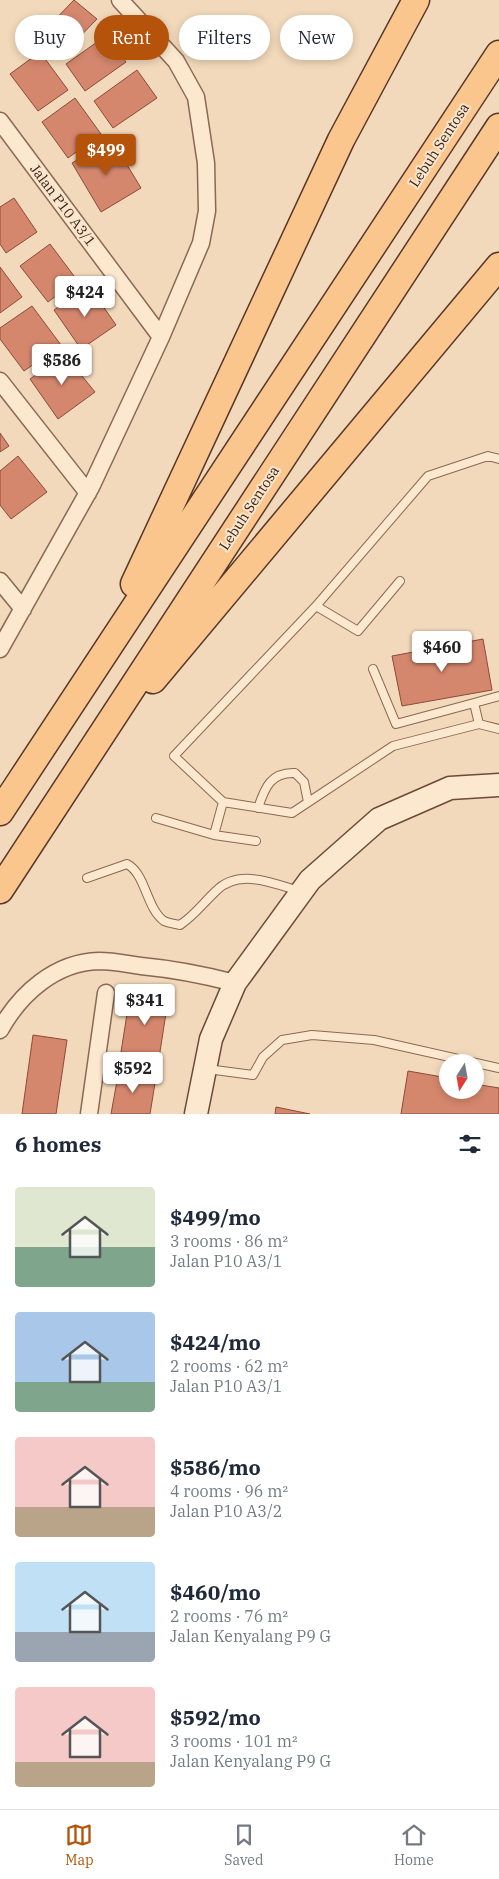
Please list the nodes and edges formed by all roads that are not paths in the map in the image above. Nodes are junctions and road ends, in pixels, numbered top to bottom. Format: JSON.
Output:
{"nodes":[{"id":1,"x":120,"y":0,"type":"edge"},
{"id":2,"x":416,"y":0,"type":"edge"},
{"id":3,"x":499,"y":54,"type":"edge"},
{"id":4,"x":0,"y":121,"type":"edge"},
{"id":5,"x":499,"y":127,"type":"edge"},
{"id":6,"x":499,"y":266,"type":"edge"},
{"id":7,"x":161,"y":337,"type":"junction"},
{"id":8,"x":0,"y":381,"type":"edge"},
{"id":9,"x":499,"y":459,"type":"edge"},
{"id":10,"x":88,"y":493,"type":"junction"},
{"id":11,"x":0,"y":581,"type":"edge"},
{"id":12,"x":400,"y":581,"type":"dead end"},
{"id":13,"x":316,"y":606,"type":"junction"},
{"id":14,"x":23,"y":609,"type":"junction"},
{"id":15,"x":0,"y":649,"type":"edge"},
{"id":16,"x":95,"y":666,"type":"junction"},
{"id":17,"x":373,"y":669,"type":"dead end"},
{"id":18,"x":499,"y":696,"type":"edge"},
{"id":19,"x":474,"y":703,"type":"junction"},
{"id":20,"x":479,"y":724,"type":"junction"},
{"id":21,"x":499,"y":729,"type":"edge"},
{"id":22,"x":74,"y":774,"type":"junction"},
{"id":23,"x":499,"y":785,"type":"edge"},
{"id":24,"x":223,"y":802,"type":"junction"},
{"id":25,"x":308,"y":802,"type":"junction"},
{"id":26,"x":258,"y":808,"type":"junction"},
{"id":27,"x":0,"y":812,"type":"edge"},
{"id":28,"x":156,"y":818,"type":"dead end"},
{"id":29,"x":214,"y":835,"type":"junction"},
{"id":30,"x":256,"y":841,"type":"dead end"},
{"id":31,"x":87,"y":878,"type":"dead end"},
{"id":32,"x":0,"y":890,"type":"edge"},
{"id":33,"x":301,"y":892,"type":"junction"},
{"id":34,"x":235,"y":983,"type":"junction"},
{"id":35,"x":106,"y":993,"type":"dead end"},
{"id":36,"x":0,"y":1030,"type":"edge"},
{"id":37,"x":206,"y":1068,"type":"junction"},
{"id":38,"x":499,"y":1068,"type":"edge"},
{"id":39,"x":90,"y":1114,"type":"edge"},
{"id":40,"x":196,"y":1114,"type":"edge"}],
"edges":[{"from":1,"to":7,"type":"street"},
{"from":2,"to":16,"type":"main road"},
{"from":3,"to":16,"type":"main road","name":"Lebuh Sentosa"},
{"from":4,"to":7,"type":"street","name":"Jalan P10 A3/1"},
{"from":5,"to":22,"type":"main road","name":"Lebuh Sentosa"},
{"from":6,"to":22,"type":"main road"},
{"from":7,"to":10,"type":"street"},
{"from":8,"to":10,"type":"street"},
{"from":9,"to":13,"type":"lane"},
{"from":10,"to":14,"type":"street"},
{"from":11,"to":14,"type":"street"},
{"from":12,"to":13,"type":"lane"},
{"from":13,"to":24,"type":"lane"},
{"from":14,"to":15,"type":"street"},
{"from":16,"to":27,"type":"main road","name":"Lebuh Sentosa"},
{"from":17,"to":19,"type":"lane"},
{"from":18,"to":19,"type":"lane"},
{"from":19,"to":20,"type":"lane"},
{"from":20,"to":21,"type":"lane"},
{"from":20,"to":25,"type":"lane"},
{"from":22,"to":32,"type":"main road","name":"Lebuh Sentosa"},
{"from":23,"to":33,"type":"street"},
{"from":24,"to":26,"type":"lane"},
{"from":24,"to":29,"type":"lane"},
{"from":25,"to":26,"type":"lane"},
{"from":25,"to":26,"type":"lane"},
{"from":28,"to":29,"type":"lane"},
{"from":29,"to":30,"type":"lane"},
{"from":31,"to":33,"type":"lane"},
{"from":33,"to":34,"type":"street"},
{"from":34,"to":36,"type":"street"},
{"from":34,"to":37,"type":"street"},
{"from":35,"to":39,"type":"street"},
{"from":37,"to":38,"type":"lane"},
{"from":37,"to":40,"type":"street"}]}
